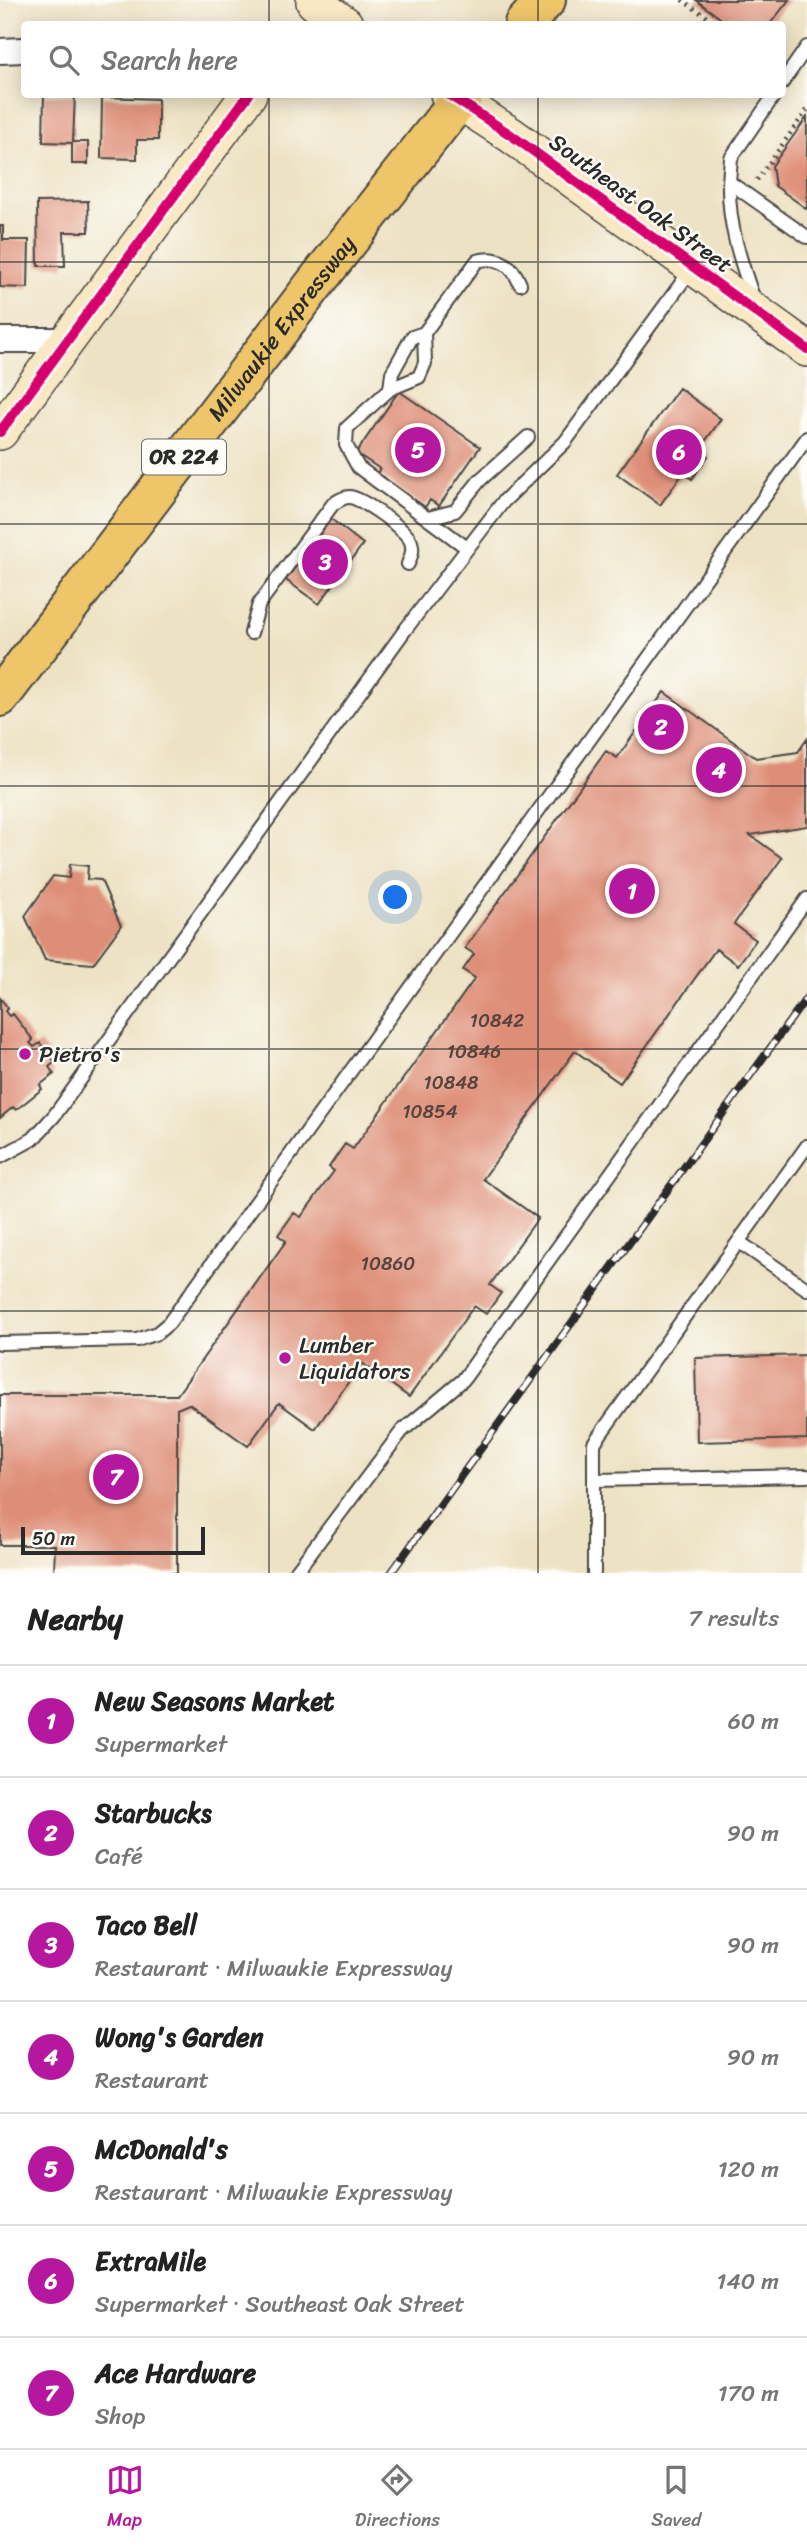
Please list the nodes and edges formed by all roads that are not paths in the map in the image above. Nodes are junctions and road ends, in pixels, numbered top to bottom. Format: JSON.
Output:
{"nodes":[{"id":1,"x":546,"y":0,"type":"edge"},
{"id":2,"x":309,"y":9,"type":"edge"},
{"id":3,"x":338,"y":21,"type":"edge"},
{"id":4,"x":527,"y":21,"type":"edge"},
{"id":5,"x":807,"y":47,"type":"edge"},
{"id":6,"x":21,"y":50,"type":"edge"},
{"id":7,"x":0,"y":51,"type":"edge"},
{"id":8,"x":786,"y":77,"type":"edge"},
{"id":9,"x":246,"y":98,"type":"edge"},
{"id":10,"x":456,"y":98,"type":"edge"},
{"id":11,"x":458,"y":98,"type":"edge"},
{"id":12,"x":772,"y":98,"type":"edge"},
{"id":13,"x":729,"y":182,"type":"junction"},
{"id":14,"x":807,"y":237,"type":"edge"},
{"id":15,"x":694,"y":267,"type":"junction"},
{"id":16,"x":520,"y":284,"type":"dead end"},
{"id":17,"x":759,"y":313,"type":"junction"},
{"id":18,"x":424,"y":333,"type":"junction"},
{"id":19,"x":0,"y":340,"type":"edge"},
{"id":20,"x":65,"y":340,"type":"junction"},
{"id":21,"x":807,"y":349,"type":"edge"},
{"id":22,"x":390,"y":389,"type":"junction"},
{"id":23,"x":0,"y":432,"type":"edge"},
{"id":24,"x":528,"y":436,"type":"dead end"},
{"id":25,"x":807,"y":438,"type":"edge"},
{"id":26,"x":428,"y":518,"type":"junction"},
{"id":27,"x":467,"y":548,"type":"junction"},
{"id":28,"x":408,"y":564,"type":"dead end"},
{"id":29,"x":251,"y":633,"type":"dead end"},
{"id":30,"x":0,"y":697,"type":"edge"},
{"id":31,"x":807,"y":899,"type":"edge"},
{"id":32,"x":807,"y":1146,"type":"edge"},
{"id":33,"x":0,"y":1157,"type":"edge"},
{"id":34,"x":739,"y":1241,"type":"junction"},
{"id":35,"x":807,"y":1289,"type":"edge"},
{"id":36,"x":0,"y":1343,"type":"edge"},
{"id":37,"x":807,"y":1476,"type":"edge"},
{"id":38,"x":594,"y":1480,"type":"junction"},
{"id":39,"x":295,"y":1573,"type":"edge"},
{"id":40,"x":594,"y":1573,"type":"edge"}],
"edges":[{"from":1,"to":4,"type":"highway"},
{"from":2,"to":3,"type":"street"},
{"from":5,"to":8,"type":"lane"},
{"from":6,"to":7,"type":"street"},
{"from":9,"to":20,"type":"street"},
{"from":10,"to":30,"type":"highway","name":"Milwaukie Expressway","number":"OR 224"},
{"from":11,"to":15,"type":"street","name":"Southeast Oak Street"},
{"from":12,"to":13,"type":"lane"},
{"from":13,"to":14,"type":"lane"},
{"from":13,"to":17,"type":"lane"},
{"from":15,"to":17,"type":"street","name":"Southeast Oak Street"},
{"from":15,"to":27,"type":"lane"},
{"from":16,"to":18,"type":"lane"},
{"from":17,"to":21,"type":"street","name":"Southeast Oak Street"},
{"from":18,"to":22,"type":"lane"},
{"from":18,"to":22,"type":"lane"},
{"from":19,"to":20,"type":"street"},
{"from":20,"to":23,"type":"street"},
{"from":22,"to":26,"type":"lane"},
{"from":24,"to":26,"type":"lane"},
{"from":25,"to":36,"type":"lane"},
{"from":26,"to":27,"type":"lane"},
{"from":27,"to":33,"type":"lane"},
{"from":28,"to":29,"type":"lane"},
{"from":31,"to":39,"type":"lane"},
{"from":32,"to":34,"type":"lane"},
{"from":34,"to":35,"type":"lane"},
{"from":34,"to":38,"type":"lane"},
{"from":37,"to":38,"type":"lane"},
{"from":38,"to":40,"type":"lane"}]}
